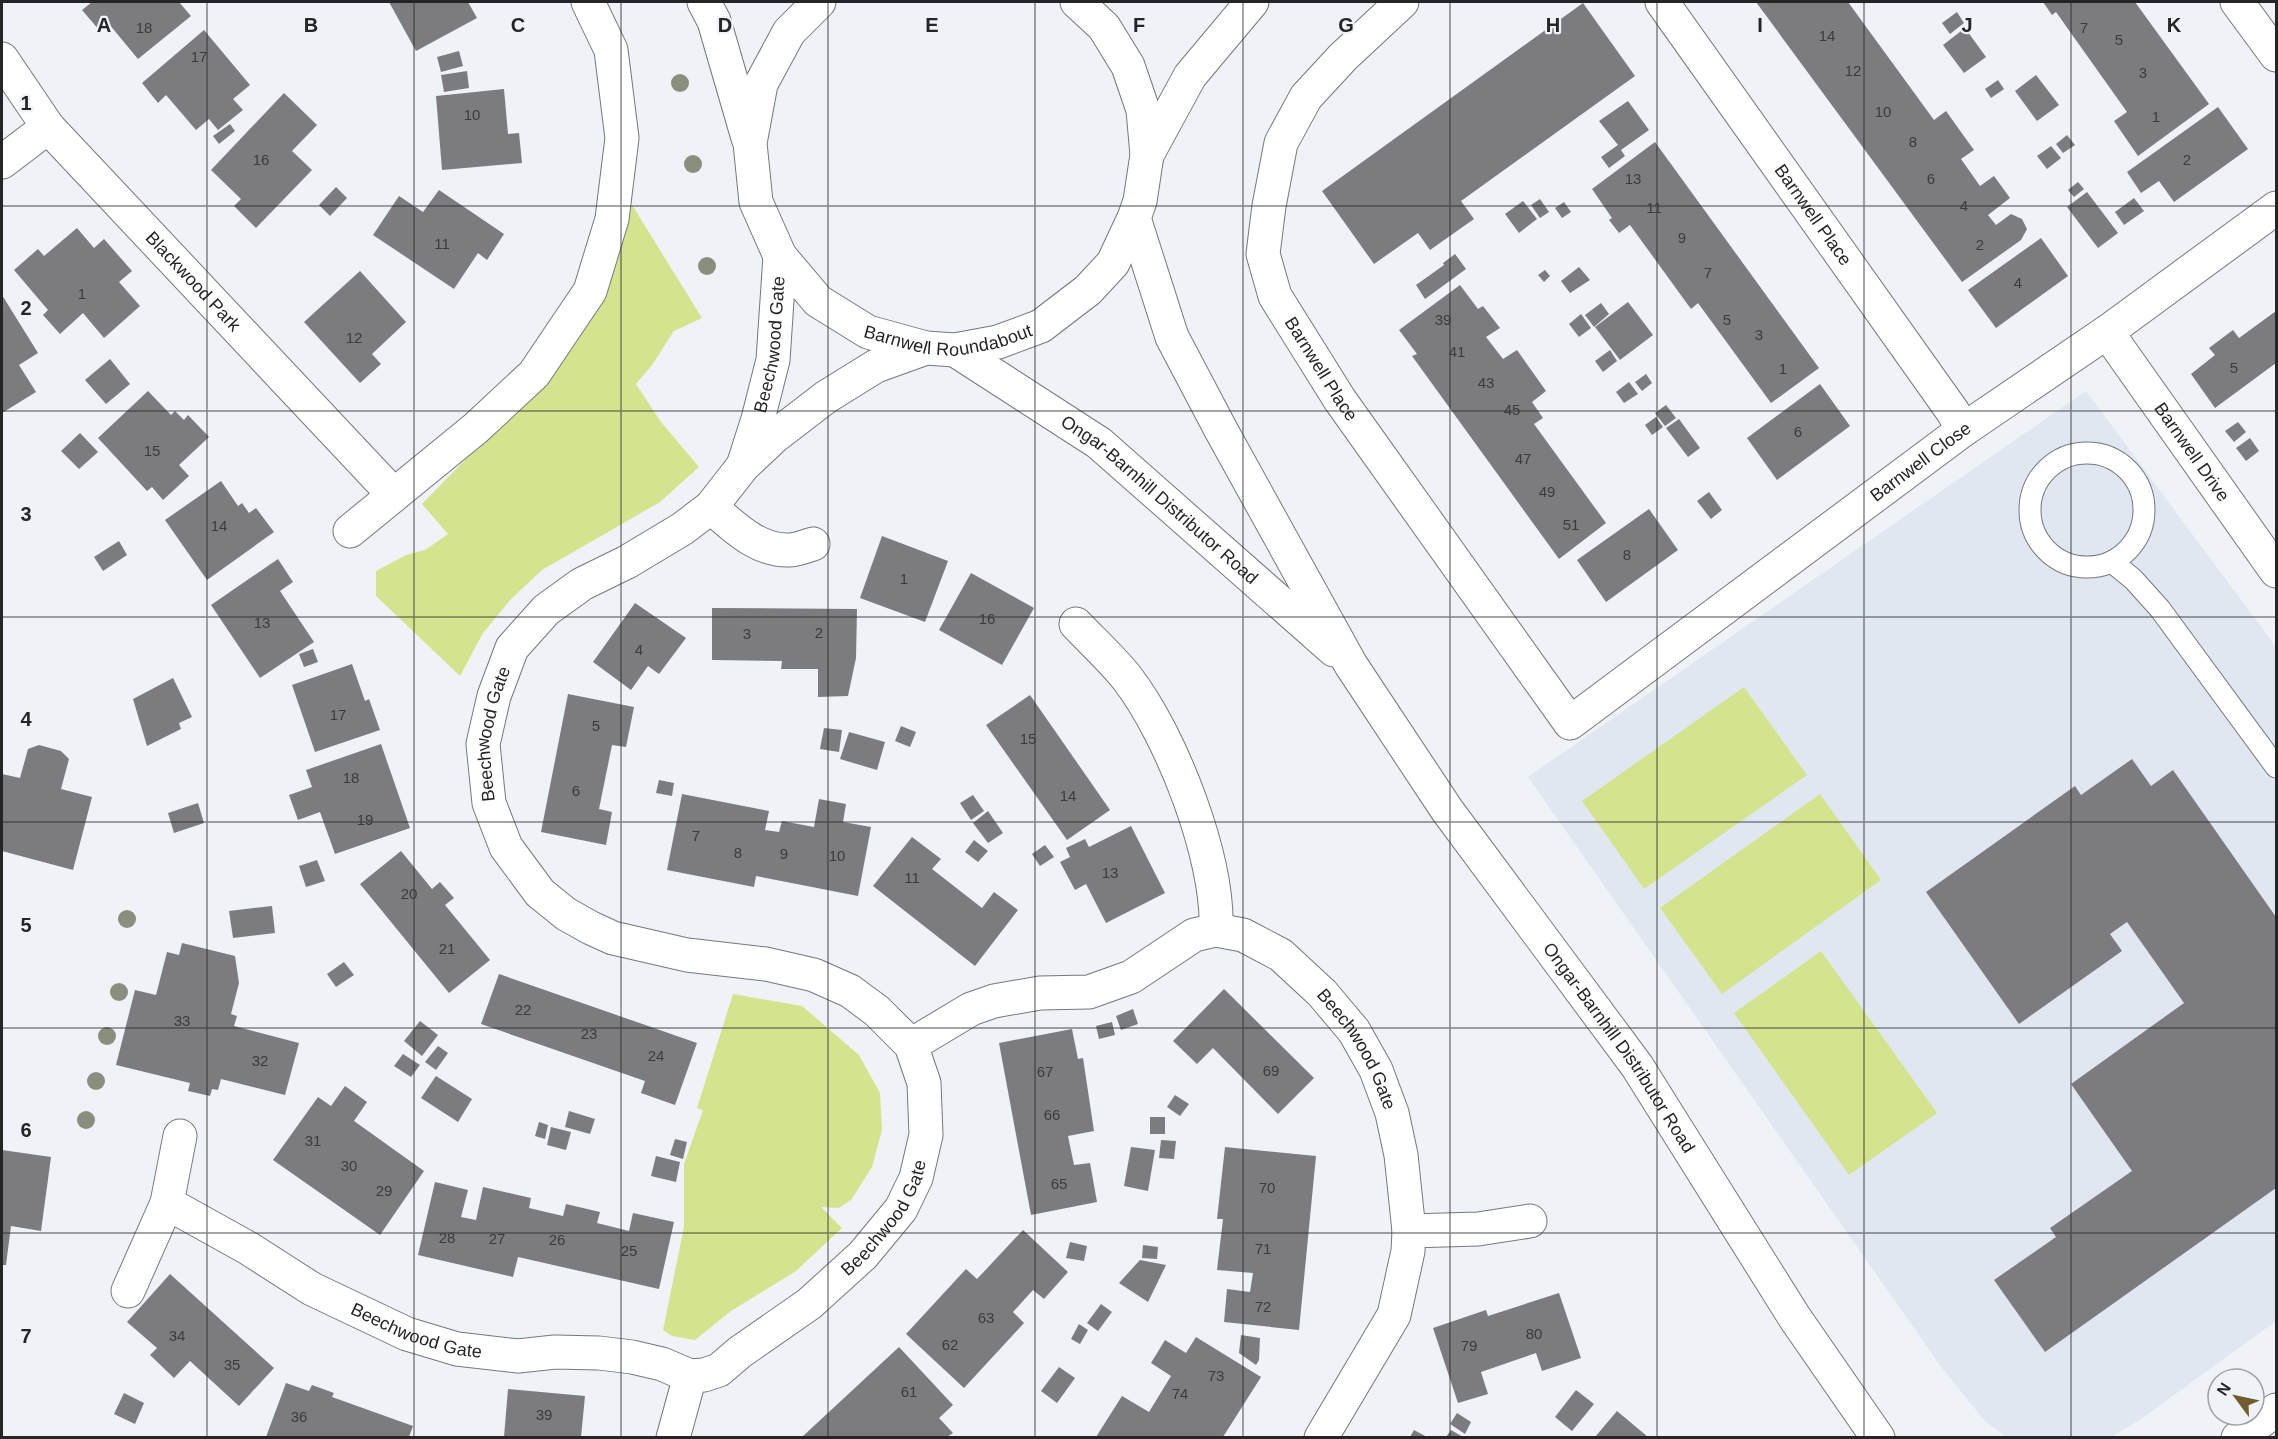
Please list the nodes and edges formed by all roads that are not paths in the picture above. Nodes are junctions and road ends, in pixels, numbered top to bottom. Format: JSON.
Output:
{"nodes":[{"id":1,"x":588,"y":2,"type":"edge"},
{"id":2,"x":704,"y":2,"type":"edge"},
{"id":3,"x":819,"y":2,"type":"edge"},
{"id":4,"x":1077,"y":2,"type":"edge"},
{"id":5,"x":1252,"y":2,"type":"edge"},
{"id":6,"x":1402,"y":2,"type":"edge"},
{"id":7,"x":1662,"y":2,"type":"edge"},
{"id":8,"x":2237,"y":2,"type":"edge"},
{"id":9,"x":2277,"y":55,"type":"edge"},
{"id":10,"x":2,"y":59,"type":"edge"},
{"id":11,"x":48,"y":127,"type":"junction"},
{"id":12,"x":750,"y":143,"type":"junction"},
{"id":13,"x":1147,"y":155,"type":"junction"},
{"id":14,"x":2,"y":162,"type":"edge"},
{"id":15,"x":2277,"y":208,"type":"edge"},
{"id":16,"x":1134,"y":218,"type":"junction"},
{"id":17,"x":780,"y":256,"type":"junction"},
{"id":18,"x":2107,"y":332,"type":"junction"},
{"id":19,"x":940,"y":349,"type":"junction"},
{"id":20,"x":1963,"y":430,"type":"junction"},
{"id":21,"x":743,"y":466,"type":"junction"},
{"id":22,"x":394,"y":495,"type":"junction"},
{"id":23,"x":711,"y":507,"type":"junction"},
{"id":24,"x":350,"y":531,"type":"dead end"},
{"id":25,"x":813,"y":544,"type":"dead end"},
{"id":26,"x":2112,"y":562,"type":"junction"},
{"id":27,"x":2277,"y":571,"type":"edge"},
{"id":28,"x":1076,"y":624,"type":"dead end"},
{"id":29,"x":1351,"y":665,"type":"junction"},
{"id":30,"x":1570,"y":723,"type":"joint"},
{"id":31,"x":2277,"y":767,"type":"edge"},
{"id":32,"x":1216,"y":930,"type":"junction"},
{"id":33,"x":911,"y":1045,"type":"junction"},
{"id":34,"x":180,"y":1136,"type":"dead end"},
{"id":35,"x":167,"y":1203,"type":"junction"},
{"id":36,"x":1530,"y":1221,"type":"dead end"},
{"id":37,"x":1409,"y":1231,"type":"junction"},
{"id":38,"x":128,"y":1292,"type":"dead end"},
{"id":39,"x":690,"y":1376,"type":"junction"},
{"id":40,"x":2277,"y":1410,"type":"edge"},
{"id":41,"x":674,"y":1437,"type":"edge"},
{"id":42,"x":1321,"y":1437,"type":"edge"},
{"id":43,"x":1878,"y":1437,"type":"edge"},
{"id":44,"x":2238,"y":1437,"type":"edge"}],
"edges":[{"from":1,"to":22,"type":"street"},
{"from":2,"to":12,"type":"street"},
{"from":3,"to":12,"type":"street","name":"Barnwell Roundabout"},
{"from":4,"to":13,"type":"street","name":"Barnwell Roundabout"},
{"from":5,"to":13,"type":"street"},
{"from":6,"to":30,"type":"street","name":"Barnwell Place"},
{"from":7,"to":20,"type":"street","name":"Barnwell Place"},
{"from":8,"to":9,"type":"street"},
{"from":10,"to":11,"type":"street","name":"Blackwood Park"},
{"from":11,"to":14,"type":"street"},
{"from":11,"to":22,"type":"street","name":"Blackwood Park"},
{"from":12,"to":17,"type":"street","name":"Barnwell Roundabout"},
{"from":13,"to":16,"type":"street","name":"Barnwell Roundabout"},
{"from":15,"to":18,"type":"street","name":"Barnwell Close"},
{"from":16,"to":19,"type":"street","name":"Barnwell Roundabout"},
{"from":16,"to":29,"type":"street","name":"Ongar-Barnhill Distributor Road"},
{"from":17,"to":19,"type":"street","name":"Barnwell Roundabout"},
{"from":17,"to":21,"type":"street","name":"Beechwood Gate"},
{"from":18,"to":20,"type":"street","name":"Barnwell Close"},
{"from":18,"to":27,"type":"street","name":"Barnwell Drive"},
{"from":19,"to":21,"type":"street","name":"Beechwood Gate"},
{"from":19,"to":29,"type":"street","name":"Ongar-Barnhill Distributor Road"},
{"from":20,"to":30,"type":"street","name":"Barnwell Close"},
{"from":21,"to":23,"type":"street","name":"Beechwood Gate"},
{"from":22,"to":24,"type":"street"},
{"from":23,"to":25,"type":"street"},
{"from":23,"to":33,"type":"street","name":"Beechwood Gate"},
{"from":26,"to":26,"type":"lane"},
{"from":26,"to":31,"type":"lane"},
{"from":28,"to":32,"type":"street"},
{"from":29,"to":43,"type":"street","name":"Ongar-Barnhill Distributor Road"},
{"from":32,"to":33,"type":"street","name":"Beechwood Gate"},
{"from":32,"to":37,"type":"street","name":"Beechwood Gate"},
{"from":33,"to":39,"type":"street","name":"Beechwood Gate"},
{"from":34,"to":35,"type":"street"},
{"from":35,"to":38,"type":"street"},
{"from":35,"to":39,"type":"street","name":"Beechwood Gate"},
{"from":36,"to":37,"type":"street"},
{"from":37,"to":42,"type":"street","name":"Beechwood Gate"},
{"from":39,"to":41,"type":"street"},
{"from":40,"to":44,"type":"street"}]}
